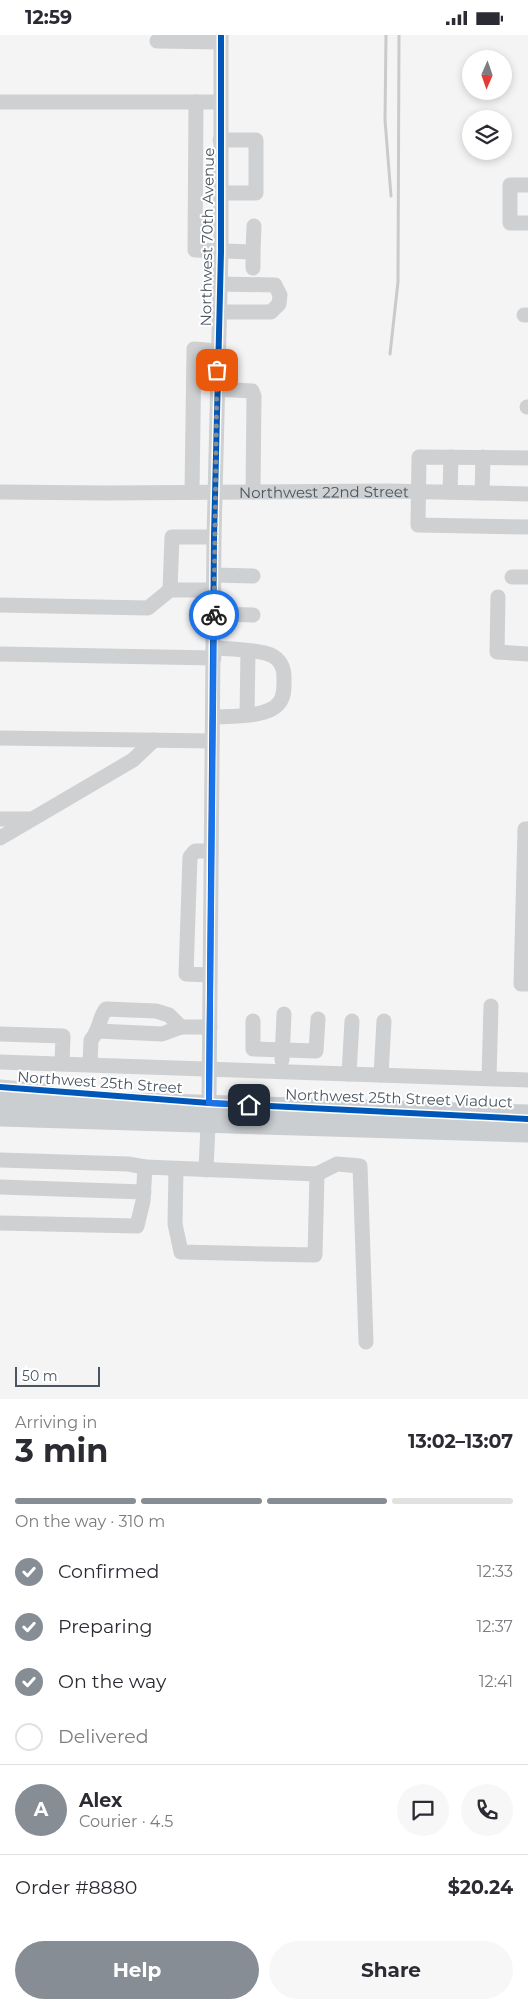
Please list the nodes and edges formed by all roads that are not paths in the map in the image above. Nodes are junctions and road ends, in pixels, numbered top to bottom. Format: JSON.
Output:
{"nodes":[{"id":1,"x":221,"y":39,"type":"edge"},
{"id":2,"x":157,"y":41,"type":"dead end"},
{"id":3,"x":0,"y":102,"type":"edge"},
{"id":4,"x":196,"y":102,"type":"junction"},
{"id":5,"x":220,"y":102,"type":"junction"},
{"id":6,"x":220,"y":140,"type":"junction"},
{"id":7,"x":528,"y":185,"type":"edge"},
{"id":8,"x":221,"y":193,"type":"junction"},
{"id":9,"x":528,"y":223,"type":"edge"},
{"id":10,"x":254,"y":226,"type":"dead end"},
{"id":11,"x":221,"y":252,"type":"junction"},
{"id":12,"x":254,"y":252,"type":"junction"},
{"id":13,"x":253,"y":267,"type":"dead end"},
{"id":14,"x":220,"y":284,"type":"junction"},
{"id":15,"x":219,"y":312,"type":"junction"},
{"id":16,"x":217,"y":351,"type":"junction"},
{"id":17,"x":217,"y":389,"type":"junction"},
{"id":18,"x":451,"y":457,"type":"junction"},
{"id":19,"x":483,"y":457,"type":"junction"},
{"id":20,"x":528,"y":458,"type":"edge"},
{"id":21,"x":419,"y":491,"type":"junction"},
{"id":22,"x":0,"y":492,"type":"edge"},
{"id":23,"x":192,"y":492,"type":"junction"},
{"id":24,"x":215,"y":492,"type":"junction"},
{"id":25,"x":253,"y":492,"type":"junction"},
{"id":26,"x":450,"y":492,"type":"junction"},
{"id":27,"x":482,"y":493,"type":"junction"},
{"id":28,"x":528,"y":494,"type":"edge"},
{"id":29,"x":528,"y":527,"type":"edge"},
{"id":30,"x":214,"y":537,"type":"junction"},
{"id":31,"x":253,"y":576,"type":"dead end"},
{"id":32,"x":512,"y":577,"type":"dead end"},
{"id":33,"x":528,"y":577,"type":"edge"},
{"id":34,"x":214,"y":583,"type":"junction"},
{"id":35,"x":170,"y":591,"type":"junction"},
{"id":36,"x":498,"y":597,"type":"dead end"},
{"id":37,"x":0,"y":605,"type":"edge"},
{"id":38,"x":214,"y":614,"type":"junction"},
{"id":39,"x":253,"y":615,"type":"dead end"},
{"id":40,"x":248,"y":651,"type":"junction"},
{"id":41,"x":214,"y":653,"type":"junction"},
{"id":42,"x":0,"y":654,"type":"edge"},
{"id":43,"x":528,"y":654,"type":"edge"},
{"id":44,"x":247,"y":715,"type":"junction"},
{"id":45,"x":212,"y":717,"type":"junction"},
{"id":46,"x":0,"y":739,"type":"edge"},
{"id":47,"x":154,"y":740,"type":"junction"},
{"id":48,"x":212,"y":741,"type":"junction"},
{"id":49,"x":0,"y":819,"type":"edge"},
{"id":50,"x":33,"y":819,"type":"junction"},
{"id":51,"x":528,"y":829,"type":"edge"},
{"id":52,"x":0,"y":839,"type":"edge"},
{"id":53,"x":211,"y":851,"type":"junction"},
{"id":54,"x":526,"y":908,"type":"edge"},
{"id":55,"x":210,"y":975,"type":"junction"},
{"id":56,"x":528,"y":984,"type":"edge"},
{"id":57,"x":491,"y":1007,"type":"dead end"},
{"id":58,"x":284,"y":1014,"type":"dead end"},
{"id":59,"x":318,"y":1019,"type":"dead end"},
{"id":60,"x":253,"y":1021,"type":"dead end"},
{"id":61,"x":352,"y":1021,"type":"dead end"},
{"id":62,"x":384,"y":1021,"type":"dead end"},
{"id":63,"x":181,"y":1027,"type":"junction"},
{"id":64,"x":210,"y":1027,"type":"junction"},
{"id":65,"x":98,"y":1031,"type":"junction"},
{"id":66,"x":0,"y":1034,"type":"edge"},
{"id":67,"x":283,"y":1050,"type":"junction"},
{"id":68,"x":0,"y":1062,"type":"edge"},
{"id":69,"x":62,"y":1063,"type":"junction"},
{"id":70,"x":90,"y":1064,"type":"junction"},
{"id":71,"x":209,"y":1069,"type":"junction"},
{"id":72,"x":282,"y":1071,"type":"junction"},
{"id":73,"x":349,"y":1074,"type":"junction"},
{"id":74,"x":382,"y":1075,"type":"junction"},
{"id":75,"x":489,"y":1079,"type":"junction"},
{"id":76,"x":528,"y":1080,"type":"edge"},
{"id":77,"x":0,"y":1087,"type":"edge"},
{"id":78,"x":0,"y":1098,"type":"edge"},
{"id":79,"x":209,"y":1103,"type":"junction"},
{"id":80,"x":528,"y":1114,"type":"edge"},
{"id":81,"x":0,"y":1117,"type":"edge"},
{"id":82,"x":528,"y":1119,"type":"edge"},
{"id":83,"x":528,"y":1133,"type":"edge"},
{"id":84,"x":0,"y":1160,"type":"edge"},
{"id":85,"x":145,"y":1167,"type":"junction"},
{"id":86,"x":176,"y":1169,"type":"junction"},
{"id":87,"x":206,"y":1170,"type":"junction"},
{"id":88,"x":317,"y":1174,"type":"junction"},
{"id":89,"x":0,"y":1187,"type":"edge"},
{"id":90,"x":144,"y":1192,"type":"junction"},
{"id":91,"x":0,"y":1223,"type":"edge"},
{"id":92,"x":366,"y":1342,"type":"dead end"}],
"edges":[{"from":1,"to":2,"type":"street"},
{"from":1,"to":5,"type":"street","name":"Northwest 70th Avenue"},
{"from":3,"to":4,"type":"street"},
{"from":4,"to":5,"type":"street"},
{"from":4,"to":11,"type":"street"},
{"from":5,"to":6,"type":"street","name":"Northwest 70th Avenue"},
{"from":6,"to":8,"type":"street","name":"Northwest 70th Avenue"},
{"from":6,"to":8,"type":"street"},
{"from":7,"to":9,"type":"street"},
{"from":8,"to":11,"type":"street","name":"Northwest 70th Avenue"},
{"from":10,"to":12,"type":"street"},
{"from":11,"to":12,"type":"street"},
{"from":11,"to":14,"type":"street","name":"Northwest 70th Avenue"},
{"from":12,"to":13,"type":"street"},
{"from":14,"to":15,"type":"street","name":"Northwest 70th Avenue"},
{"from":14,"to":15,"type":"street"},
{"from":15,"to":16,"type":"street","name":"Northwest 70th Avenue"},
{"from":16,"to":17,"type":"street","name":"Northwest 70th Avenue"},
{"from":16,"to":23,"type":"street"},
{"from":17,"to":24,"type":"street","name":"Northwest 70th Avenue"},
{"from":17,"to":25,"type":"street"},
{"from":18,"to":19,"type":"street"},
{"from":18,"to":21,"type":"street"},
{"from":18,"to":26,"type":"street"},
{"from":19,"to":20,"type":"street"},
{"from":19,"to":27,"type":"street"},
{"from":21,"to":25,"type":"street","name":"Northwest 22nd Street"},
{"from":21,"to":26,"type":"street","name":"Northwest 22nd Street"},
{"from":21,"to":29,"type":"street"},
{"from":22,"to":23,"type":"street","name":"Northwest 22nd Street"},
{"from":23,"to":24,"type":"street","name":"Northwest 22nd Street"},
{"from":24,"to":25,"type":"street","name":"Northwest 22nd Street"},
{"from":24,"to":30,"type":"street","name":"Northwest 70th Avenue"},
{"from":26,"to":27,"type":"street","name":"Northwest 22nd Street"},
{"from":27,"to":28,"type":"street","name":"Northwest 22nd Street"},
{"from":30,"to":34,"type":"street","name":"Northwest 70th Avenue"},
{"from":30,"to":35,"type":"street"},
{"from":31,"to":34,"type":"street"},
{"from":32,"to":33,"type":"street"},
{"from":34,"to":35,"type":"street"},
{"from":34,"to":38,"type":"street","name":"Northwest 70th Avenue"},
{"from":35,"to":37,"type":"street"},
{"from":36,"to":43,"type":"street"},
{"from":38,"to":39,"type":"street"},
{"from":38,"to":41,"type":"street","name":"Northwest 70th Avenue"},
{"from":40,"to":41,"type":"street"},
{"from":40,"to":44,"type":"street"},
{"from":40,"to":44,"type":"street"},
{"from":41,"to":42,"type":"street"},
{"from":41,"to":45,"type":"street","name":"Northwest 70th Avenue"},
{"from":44,"to":45,"type":"street"},
{"from":45,"to":48,"type":"street","name":"Northwest 70th Avenue"},
{"from":46,"to":47,"type":"street"},
{"from":47,"to":48,"type":"street"},
{"from":47,"to":50,"type":"street"},
{"from":48,"to":53,"type":"street","name":"Northwest 70th Avenue"},
{"from":49,"to":50,"type":"street"},
{"from":50,"to":52,"type":"street"},
{"from":51,"to":54,"type":"street"},
{"from":53,"to":55,"type":"street","name":"Northwest 70th Avenue"},
{"from":53,"to":55,"type":"street"},
{"from":54,"to":56,"type":"street"},
{"from":55,"to":64,"type":"street","name":"Northwest 70th Avenue"},
{"from":57,"to":75,"type":"street"},
{"from":58,"to":67,"type":"street"},
{"from":59,"to":67,"type":"street"},
{"from":60,"to":67,"type":"street"},
{"from":61,"to":73,"type":"street"},
{"from":62,"to":74,"type":"street"},
{"from":63,"to":64,"type":"street"},
{"from":63,"to":65,"type":"street"},
{"from":63,"to":65,"type":"street"},
{"from":64,"to":71,"type":"street","name":"Northwest 70th Avenue"},
{"from":65,"to":70,"type":"street"},
{"from":66,"to":69,"type":"street"},
{"from":67,"to":72,"type":"street"},
{"from":68,"to":69,"type":"street","name":"Northwest 25th Street"},
{"from":69,"to":70,"type":"street","name":"Northwest 25th Street"},
{"from":70,"to":71,"type":"street","name":"Northwest 25th Street"},
{"from":71,"to":72,"type":"street","name":"Northwest 25th Street"},
{"from":71,"to":79,"type":"street","name":"Northwest 70th Avenue"},
{"from":72,"to":73,"type":"street","name":"Northwest 25th Street"},
{"from":73,"to":74,"type":"street","name":"Northwest 25th Street"},
{"from":74,"to":75,"type":"street","name":"Northwest 25th Street"},
{"from":75,"to":76,"type":"street","name":"Northwest 25th Street"},
{"from":77,"to":79,"type":"street","name":"Northwest 25th Street"},
{"from":78,"to":80,"type":"main road","name":"Northwest 25th Street Viaduct","bridge":true},
{"from":79,"to":82,"type":"street","name":"Northwest 25th Street"},
{"from":79,"to":87,"type":"street","name":"Northwest 70th Avenue"},
{"from":81,"to":83,"type":"main road","name":"Northwest 25th Street Viaduct","bridge":true},
{"from":84,"to":85,"type":"street"},
{"from":85,"to":86,"type":"street"},
{"from":85,"to":90,"type":"street"},
{"from":86,"to":87,"type":"street"},
{"from":86,"to":88,"type":"street"},
{"from":87,"to":88,"type":"street"},
{"from":88,"to":92,"type":"street"},
{"from":89,"to":90,"type":"street"},
{"from":90,"to":91,"type":"street"}]}
